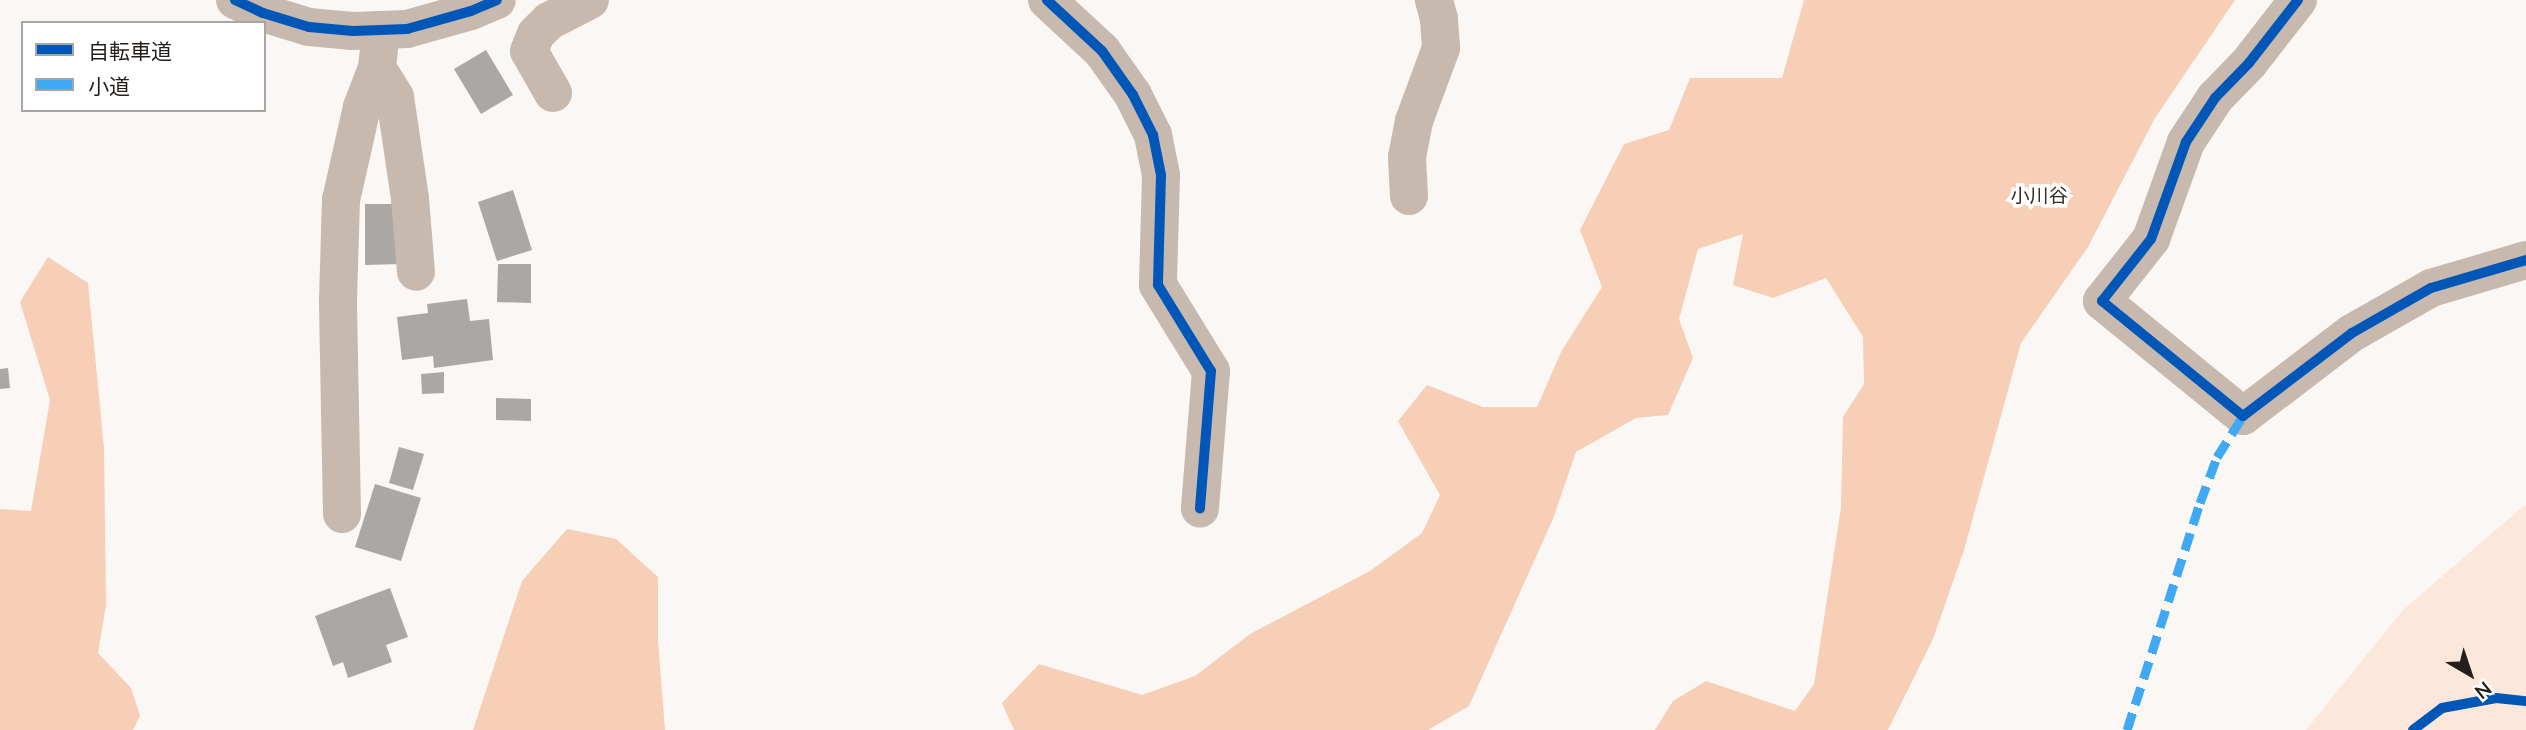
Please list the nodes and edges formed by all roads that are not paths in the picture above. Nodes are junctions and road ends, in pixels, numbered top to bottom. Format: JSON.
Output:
{"nodes":[{"id":1,"x":235,"y":0,"type":"edge"},
{"id":2,"x":497,"y":0,"type":"edge"},
{"id":3,"x":590,"y":0,"type":"edge"},
{"id":4,"x":1047,"y":0,"type":"edge"},
{"id":5,"x":1434,"y":0,"type":"edge"},
{"id":6,"x":2298,"y":0,"type":"edge"},
{"id":7,"x":381,"y":30,"type":"junction"},
{"id":8,"x":377,"y":68,"type":"junction"},
{"id":9,"x":554,"y":93,"type":"dead end"},
{"id":10,"x":1409,"y":196,"type":"dead end"},
{"id":11,"x":2526,"y":260,"type":"edge"},
{"id":12,"x":415,"y":272,"type":"dead end"},
{"id":13,"x":1200,"y":509,"type":"dead end"},
{"id":14,"x":342,"y":514,"type":"dead end"}],
"edges":[{"from":1,"to":7,"type":"street"},
{"from":2,"to":7,"type":"street"},
{"from":3,"to":9,"type":"street"},
{"from":4,"to":13,"type":"street"},
{"from":5,"to":10,"type":"street"},
{"from":6,"to":11,"type":"street"},
{"from":7,"to":8,"type":"street"},
{"from":8,"to":12,"type":"street"},
{"from":8,"to":14,"type":"street"}]}
